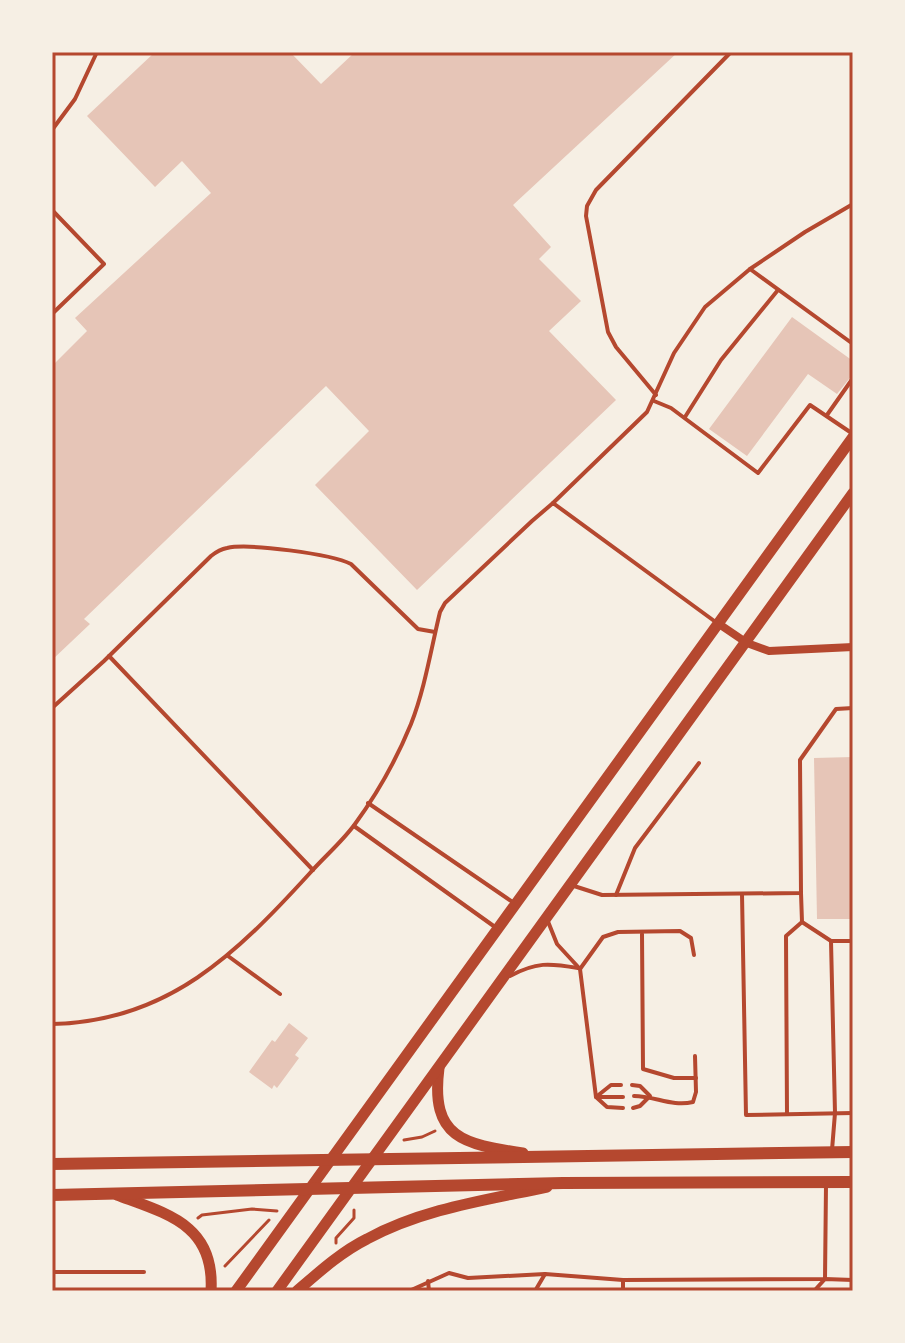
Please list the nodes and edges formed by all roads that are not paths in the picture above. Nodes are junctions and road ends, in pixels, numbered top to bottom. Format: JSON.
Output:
{"nodes":[{"id":1,"x":97,"y":52,"type":"edge"},
{"id":2,"x":731,"y":52,"type":"edge"},
{"id":3,"x":52,"y":130,"type":"edge"},
{"id":4,"x":853,"y":204,"type":"edge"},
{"id":5,"x":52,"y":210,"type":"edge"},
{"id":6,"x":750,"y":269,"type":"junction"},
{"id":7,"x":778,"y":290,"type":"junction"},
{"id":8,"x":52,"y":314,"type":"edge"},
{"id":9,"x":853,"y":344,"type":"edge"},
{"id":10,"x":853,"y":378,"type":"edge"},
{"id":11,"x":654,"y":398,"type":"junction"},
{"id":12,"x":827,"y":416,"type":"junction"},
{"id":13,"x":684,"y":418,"type":"junction"},
{"id":14,"x":853,"y":436,"type":"edge"},
{"id":15,"x":853,"y":493,"type":"edge"},
{"id":16,"x":553,"y":503,"type":"junction"},
{"id":17,"x":719,"y":624,"type":"junction"},
{"id":18,"x":435,"y":632,"type":"junction"},
{"id":19,"x":747,"y":643,"type":"junction"},
{"id":20,"x":853,"y":647,"type":"edge"},
{"id":21,"x":109,"y":656,"type":"junction"},
{"id":22,"x":52,"y":708,"type":"edge"},
{"id":23,"x":853,"y":708,"type":"edge"},
{"id":24,"x":699,"y":763,"type":"dead end"},
{"id":25,"x":368,"y":803,"type":"junction"},
{"id":26,"x":354,"y":826,"type":"junction"},
{"id":27,"x":313,"y":870,"type":"junction"},
{"id":28,"x":571,"y":886,"type":"junction"},
{"id":29,"x":801,"y":893,"type":"junction"},
{"id":30,"x":742,"y":894,"type":"junction"},
{"id":31,"x":616,"y":895,"type":"junction"},
{"id":32,"x":516,"y":904,"type":"junction"},
{"id":33,"x":547,"y":919,"type":"junction"},
{"id":34,"x":802,"y":922,"type":"junction"},
{"id":35,"x":499,"y":929,"type":"junction"},
{"id":36,"x":642,"y":934,"type":"junction"},
{"id":37,"x":831,"y":941,"type":"junction"},
{"id":38,"x":853,"y":941,"type":"edge"},
{"id":39,"x":694,"y":955,"type":"dead end"},
{"id":40,"x":228,"y":956,"type":"junction"},
{"id":41,"x":580,"y":969,"type":"junction"},
{"id":42,"x":502,"y":981,"type":"junction"},
{"id":43,"x":280,"y":994,"type":"dead end"},
{"id":44,"x":52,"y":1024,"type":"edge"},
{"id":45,"x":695,"y":1056,"type":"dead end"},
{"id":46,"x":440,"y":1067,"type":"junction"},
{"id":47,"x":696,"y":1078,"type":"junction"},
{"id":48,"x":621,"y":1085,"type":"dead end"},
{"id":49,"x":632,"y":1085,"type":"dead end"},
{"id":50,"x":634,"y":1096,"type":"dead end"},
{"id":51,"x":650,"y":1096,"type":"junction"},
{"id":52,"x":596,"y":1097,"type":"junction"},
{"id":53,"x":623,"y":1097,"type":"dead end"},
{"id":54,"x":623,"y":1108,"type":"dead end"},
{"id":55,"x":633,"y":1108,"type":"dead end"},
{"id":56,"x":835,"y":1113,"type":"junction"},
{"id":57,"x":853,"y":1113,"type":"edge"},
{"id":58,"x":787,"y":1114,"type":"junction"},
{"id":59,"x":853,"y":1152,"type":"edge"},
{"id":60,"x":831,"y":1153,"type":"junction"},
{"id":61,"x":555,"y":1158,"type":"junction"},
{"id":62,"x":332,"y":1159,"type":"junction"},
{"id":63,"x":370,"y":1160,"type":"junction"},
{"id":64,"x":52,"y":1164,"type":"edge"},
{"id":65,"x":826,"y":1182,"type":"junction"},
{"id":66,"x":853,"y":1182,"type":"edge"},
{"id":67,"x":563,"y":1183,"type":"junction"},
{"id":68,"x":350,"y":1188,"type":"junction"},
{"id":69,"x":308,"y":1190,"type":"junction"},
{"id":70,"x":52,"y":1195,"type":"edge"},
{"id":71,"x":117,"y":1195,"type":"junction"},
{"id":72,"x":52,"y":1272,"type":"edge"},
{"id":73,"x":144,"y":1272,"type":"dead end"},
{"id":74,"x":545,"y":1274,"type":"junction"},
{"id":75,"x":825,"y":1279,"type":"junction"},
{"id":76,"x":623,"y":1280,"type":"junction"},
{"id":77,"x":853,"y":1280,"type":"edge"},
{"id":78,"x":428,"y":1281,"type":"junction"},
{"id":79,"x":211,"y":1291,"type":"edge"},
{"id":80,"x":236,"y":1291,"type":"edge"},
{"id":81,"x":277,"y":1291,"type":"edge"},
{"id":82,"x":297,"y":1291,"type":"edge"},
{"id":83,"x":409,"y":1291,"type":"edge"},
{"id":84,"x":429,"y":1291,"type":"edge"},
{"id":85,"x":535,"y":1291,"type":"edge"},
{"id":86,"x":623,"y":1291,"type":"edge"},
{"id":87,"x":814,"y":1291,"type":"edge"}],
"edges":[{"from":1,"to":3,"type":"lane"},
{"from":2,"to":11,"type":"lane"},
{"from":4,"to":6,"type":"lane"},
{"from":5,"to":8,"type":"lane"},
{"from":6,"to":7,"type":"lane"},
{"from":6,"to":11,"type":"lane"},
{"from":7,"to":9,"type":"lane"},
{"from":7,"to":13,"type":"lane"},
{"from":10,"to":12,"type":"lane"},
{"from":11,"to":13,"type":"lane"},
{"from":11,"to":16,"type":"lane"},
{"from":12,"to":13,"type":"lane"},
{"from":12,"to":14,"type":"lane"},
{"from":14,"to":17,"type":"main road"},
{"from":15,"to":19,"type":"main road"},
{"from":16,"to":17,"type":"lane"},
{"from":16,"to":18,"type":"lane"},
{"from":17,"to":19,"type":"street"},
{"from":17,"to":32,"type":"main road"},
{"from":18,"to":21,"type":"lane"},
{"from":18,"to":25,"type":"lane"},
{"from":19,"to":20,"type":"street"},
{"from":19,"to":28,"type":"main road"},
{"from":21,"to":22,"type":"lane"},
{"from":21,"to":27,"type":"lane"},
{"from":23,"to":29,"type":"lane"},
{"from":24,"to":31,"type":"lane"},
{"from":25,"to":26,"type":"lane"},
{"from":25,"to":32,"type":"lane"},
{"from":26,"to":27,"type":"lane"},
{"from":26,"to":35,"type":"lane"},
{"from":27,"to":40,"type":"lane"},
{"from":28,"to":31,"type":"lane"},
{"from":28,"to":33,"type":"main road"},
{"from":29,"to":30,"type":"lane"},
{"from":29,"to":34,"type":"lane"},
{"from":30,"to":31,"type":"lane"},
{"from":30,"to":58,"type":"lane"},
{"from":32,"to":35,"type":"main road"},
{"from":33,"to":41,"type":"lane"},
{"from":33,"to":42,"type":"main road"},
{"from":34,"to":37,"type":"lane"},
{"from":34,"to":58,"type":"lane"},
{"from":35,"to":62,"type":"main road"},
{"from":36,"to":39,"type":"lane"},
{"from":36,"to":41,"type":"lane"},
{"from":36,"to":47,"type":"lane"},
{"from":37,"to":38,"type":"lane"},
{"from":37,"to":56,"type":"lane"},
{"from":40,"to":43,"type":"lane"},
{"from":40,"to":44,"type":"lane"},
{"from":41,"to":42,"type":"lane"},
{"from":41,"to":52,"type":"lane"},
{"from":42,"to":46,"type":"main road"},
{"from":45,"to":47,"type":"lane"},
{"from":46,"to":61,"type":"main road"},
{"from":46,"to":63,"type":"main road"},
{"from":47,"to":51,"type":"lane"},
{"from":48,"to":52,"type":"lane"},
{"from":49,"to":51,"type":"lane"},
{"from":50,"to":51,"type":"lane"},
{"from":51,"to":55,"type":"lane"},
{"from":52,"to":53,"type":"lane"},
{"from":52,"to":54,"type":"lane"},
{"from":56,"to":57,"type":"lane"},
{"from":56,"to":58,"type":"lane"},
{"from":56,"to":60,"type":"lane"},
{"from":59,"to":60,"type":"main road"},
{"from":60,"to":61,"type":"main road"},
{"from":61,"to":63,"type":"main road"},
{"from":62,"to":63,"type":"main road"},
{"from":62,"to":64,"type":"main road"},
{"from":62,"to":69,"type":"main road"},
{"from":63,"to":68,"type":"main road"},
{"from":65,"to":66,"type":"main road"},
{"from":65,"to":67,"type":"main road"},
{"from":65,"to":75,"type":"lane"},
{"from":67,"to":68,"type":"main road"},
{"from":67,"to":82,"type":"main road"},
{"from":68,"to":69,"type":"main road"},
{"from":68,"to":81,"type":"main road"},
{"from":69,"to":71,"type":"main road"},
{"from":69,"to":80,"type":"main road"},
{"from":70,"to":71,"type":"main road"},
{"from":71,"to":79,"type":"main road"},
{"from":72,"to":73,"type":"lane"},
{"from":74,"to":76,"type":"lane"},
{"from":74,"to":78,"type":"lane"},
{"from":74,"to":85,"type":"lane"},
{"from":75,"to":76,"type":"lane"},
{"from":75,"to":77,"type":"lane"},
{"from":75,"to":87,"type":"lane"},
{"from":76,"to":86,"type":"lane"},
{"from":78,"to":83,"type":"lane"},
{"from":78,"to":84,"type":"lane"}]}
